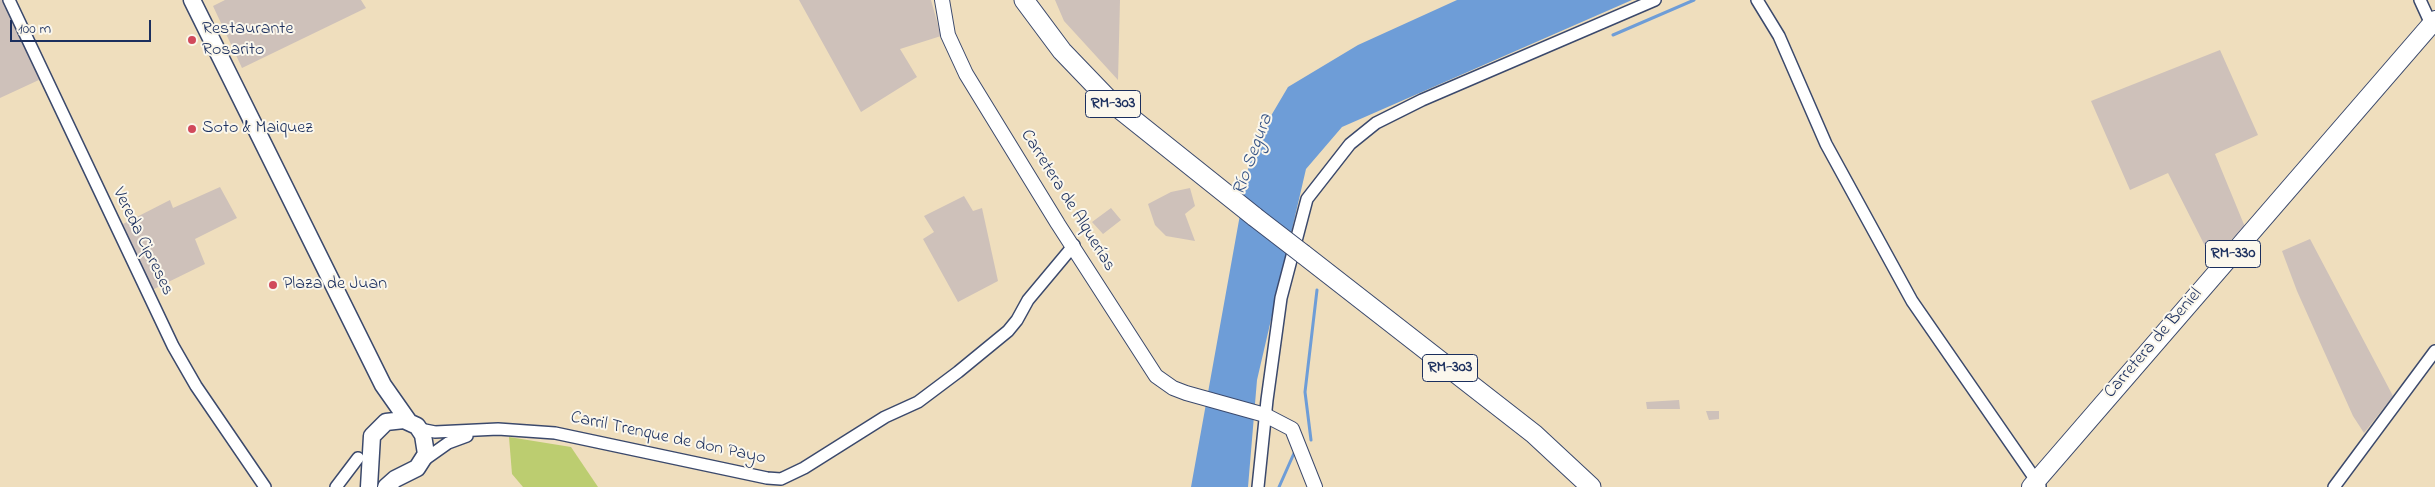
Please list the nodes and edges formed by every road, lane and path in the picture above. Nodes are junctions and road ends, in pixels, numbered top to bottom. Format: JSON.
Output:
{"nodes":[{"id":1,"x":9,"y":0,"type":"edge"},
{"id":2,"x":192,"y":0,"type":"edge"},
{"id":3,"x":942,"y":0,"type":"edge"},
{"id":4,"x":1024,"y":0,"type":"edge"},
{"id":5,"x":1655,"y":0,"type":"edge"},
{"id":6,"x":1757,"y":0,"type":"edge"},
{"id":7,"x":2420,"y":0,"type":"edge"},
{"id":8,"x":2433,"y":22,"type":"edge"},
{"id":9,"x":1074,"y":245,"type":"junction"},
{"id":10,"x":2435,"y":351,"type":"edge"},
{"id":11,"x":383,"y":385,"type":"junction"},
{"id":12,"x":1265,"y":415,"type":"junction"},
{"id":13,"x":381,"y":425,"type":"junction"},
{"id":14,"x":415,"y":426,"type":"junction"},
{"id":15,"x":498,"y":429,"type":"junction"},
{"id":16,"x":364,"y":457,"type":"junction"},
{"id":17,"x":424,"y":460,"type":"junction"},
{"id":18,"x":403,"y":475,"type":"junction"},
{"id":19,"x":2036,"y":485,"type":"edge"},
{"id":20,"x":265,"y":487,"type":"edge"},
{"id":21,"x":336,"y":487,"type":"edge"},
{"id":22,"x":369,"y":487,"type":"edge"},
{"id":23,"x":386,"y":487,"type":"edge"},
{"id":24,"x":1258,"y":487,"type":"edge"},
{"id":25,"x":1315,"y":487,"type":"edge"},
{"id":26,"x":1591,"y":487,"type":"edge"},
{"id":27,"x":2334,"y":487,"type":"edge"}],
"edges":[{"from":1,"to":20,"type":"street","name":"Vereda Cipreses"},
{"from":2,"to":11,"type":"main road"},
{"from":3,"to":9,"type":"street","name":"Carretera de Alquerías"},
{"from":4,"to":26,"type":"highway","number":"RM-303","bridge":true},
{"from":5,"to":12,"type":"street"},
{"from":6,"to":19,"type":"street"},
{"from":7,"to":8,"type":"street"},
{"from":8,"to":19,"type":"main road","name":"Carretera de Beniel","number":"RM-330"},
{"from":9,"to":12,"type":"street","name":"Carretera de Alquerías"},
{"from":9,"to":15,"type":"street","name":"Carril Trenque de don Payo"},
{"from":10,"to":27,"type":"street"},
{"from":11,"to":13,"type":"main road"},
{"from":11,"to":14,"type":"main road"},
{"from":12,"to":24,"type":"street"},
{"from":12,"to":25,"type":"street","name":"Carretera de Alquerías"},
{"from":13,"to":14,"type":"main road"},
{"from":13,"to":16,"type":"main road"},
{"from":14,"to":15,"type":"street"},
{"from":14,"to":17,"type":"main road"},
{"from":15,"to":17,"type":"street"},
{"from":16,"to":18,"type":"main road"},
{"from":16,"to":21,"type":"street"},
{"from":16,"to":22,"type":"main road"},
{"from":17,"to":18,"type":"main road"},
{"from":18,"to":23,"type":"main road"}]}
